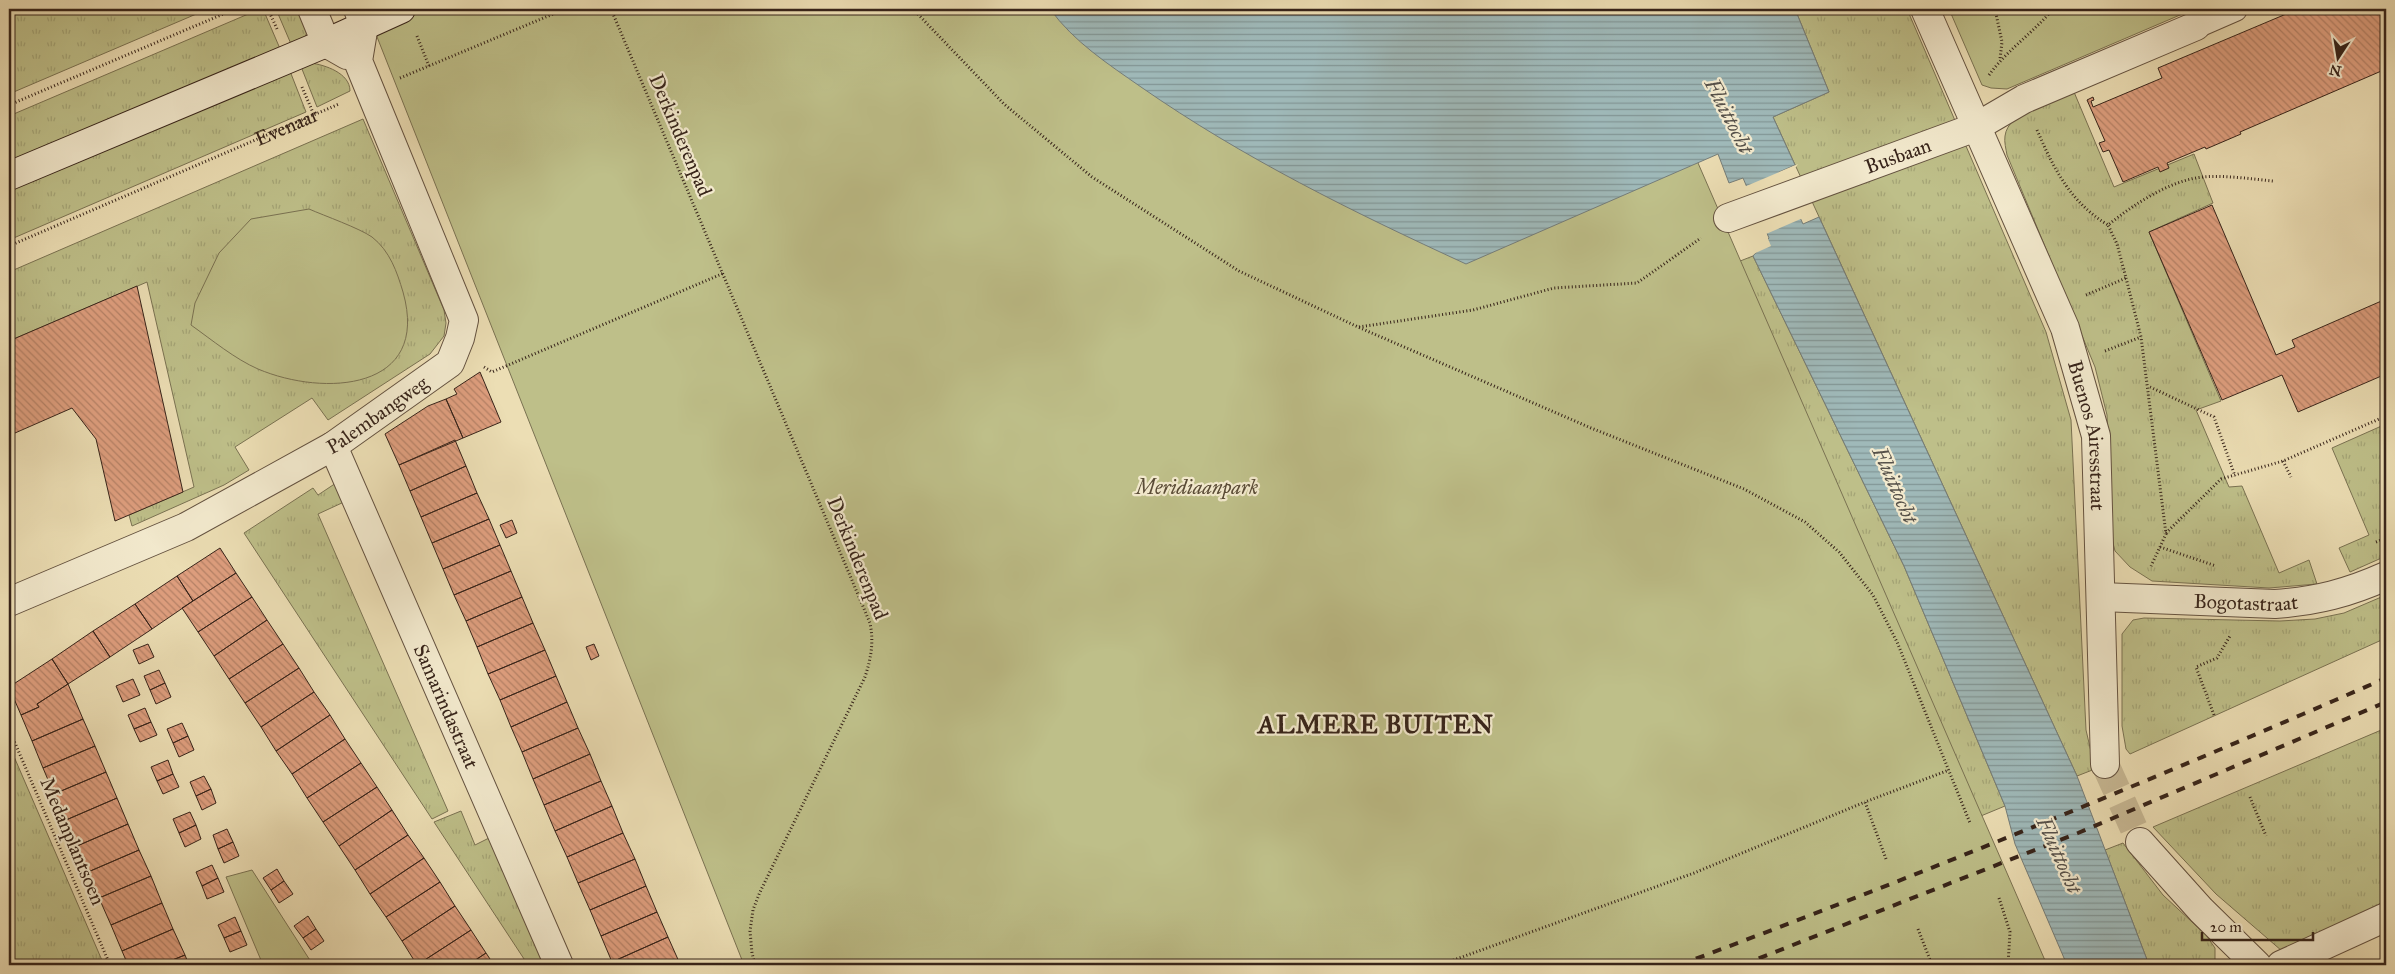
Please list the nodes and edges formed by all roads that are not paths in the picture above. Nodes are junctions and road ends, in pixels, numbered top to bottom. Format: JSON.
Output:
{"nodes":[{"id":1,"x":312,"y":9,"type":"edge"},
{"id":2,"x":401,"y":9,"type":"edge"},
{"id":3,"x":1925,"y":9,"type":"edge"},
{"id":4,"x":2235,"y":9,"type":"edge"},
{"id":5,"x":361,"y":17,"type":"edge"},
{"id":6,"x":2196,"y":26,"type":"joint"},
{"id":7,"x":326,"y":42,"type":"junction"},
{"id":8,"x":358,"y":61,"type":"junction"},
{"id":9,"x":1976,"y":127,"type":"junction"},
{"id":10,"x":9,"y":176,"type":"edge"},
{"id":11,"x":1728,"y":218,"type":"road end"},
{"id":12,"x":333,"y":446,"type":"junction"},
{"id":13,"x":2386,"y":576,"type":"edge"},
{"id":14,"x":2101,"y":597,"type":"junction"},
{"id":15,"x":9,"y":602,"type":"edge"},
{"id":16,"x":2105,"y":764,"type":"tunnel mouth"},
{"id":17,"x":2140,"y":842,"type":"tunnel mouth"},
{"id":18,"x":2386,"y":917,"type":"edge"},
{"id":19,"x":559,"y":965,"type":"edge"},
{"id":20,"x":2257,"y":965,"type":"edge"},
{"id":21,"x":2281,"y":965,"type":"edge"}],
"edges":[{"from":1,"to":7,"type":"street"},
{"from":2,"to":5,"type":"street"},
{"from":3,"to":9,"type":"street","name":"Buenos Airesstraat"},
{"from":4,"to":6,"type":"street"},
{"from":5,"to":7,"type":"street"},
{"from":5,"to":8,"type":"street"},
{"from":6,"to":9,"type":"street"},
{"from":7,"to":8,"type":"street"},
{"from":7,"to":10,"type":"street"},
{"from":8,"to":12,"type":"street","name":"Palembangweg"},
{"from":9,"to":11,"type":"street","name":"Busbaan"},
{"from":9,"to":14,"type":"street","name":"Buenos Airesstraat"},
{"from":12,"to":15,"type":"street","name":"Palembangweg"},
{"from":12,"to":19,"type":"street","name":"Samarindastraat"},
{"from":13,"to":14,"type":"street","name":"Bogotastraat"},
{"from":14,"to":16,"type":"street","name":"Buenos Airesstraat"},
{"from":17,"to":20,"type":"street"},
{"from":18,"to":21,"type":"street"}]}
